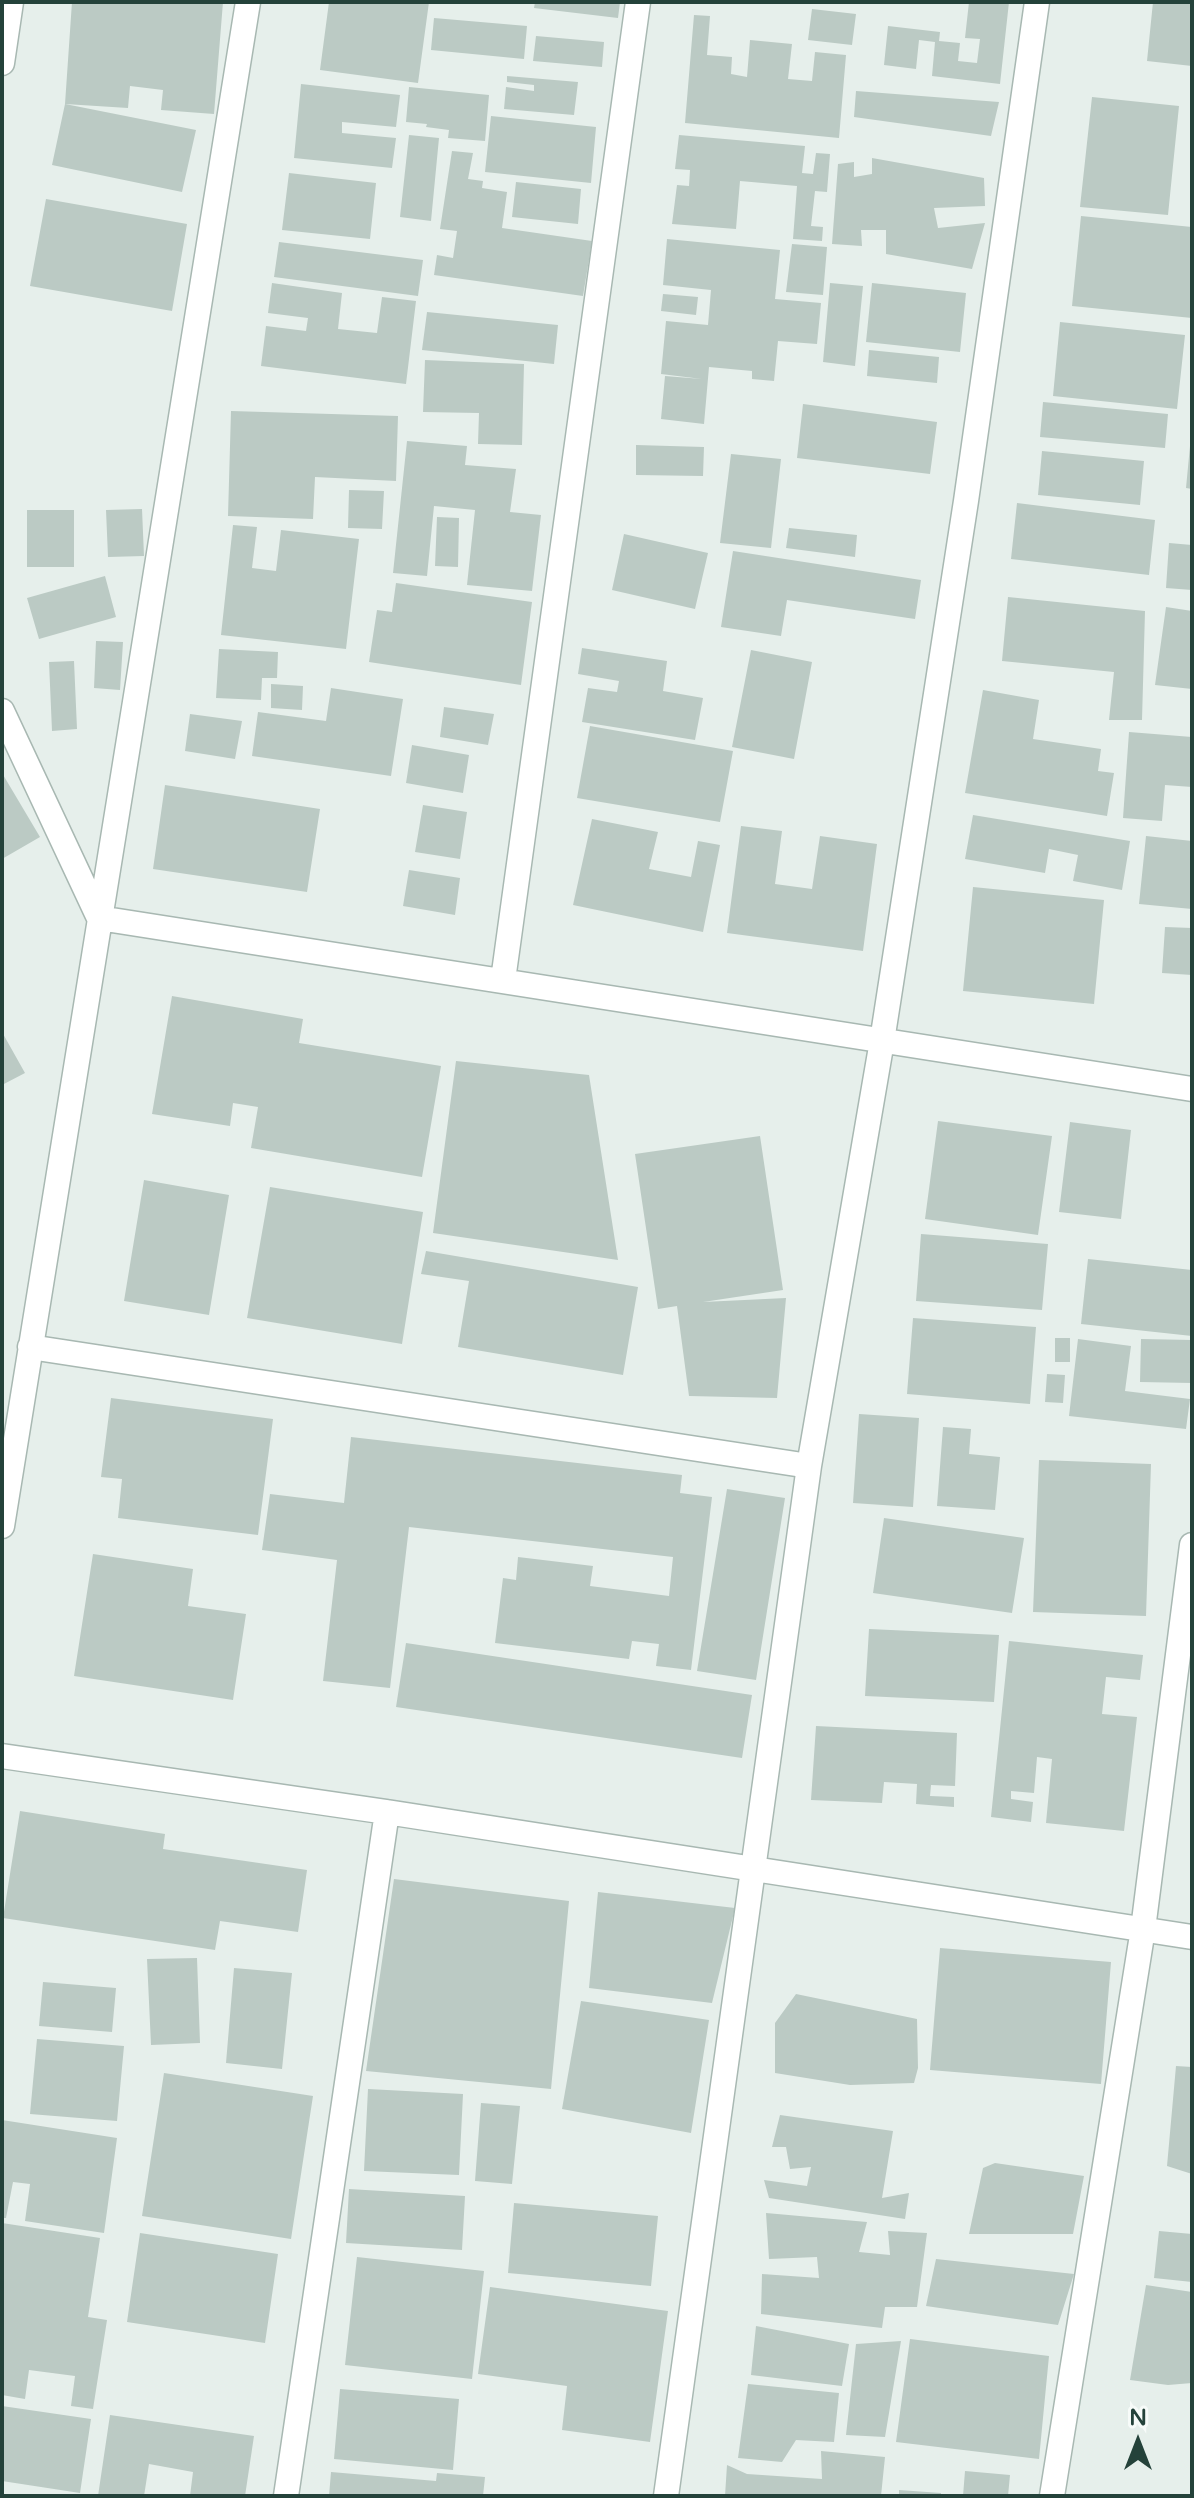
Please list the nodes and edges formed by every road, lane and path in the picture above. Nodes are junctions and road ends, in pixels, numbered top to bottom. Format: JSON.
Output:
{"nodes":[{"id":1,"x":11,"y":2,"type":"edge"},
{"id":2,"x":248,"y":2,"type":"edge"},
{"id":3,"x":638,"y":2,"type":"edge"},
{"id":4,"x":1037,"y":2,"type":"edge"},
{"id":5,"x":2,"y":63,"type":"edge"},
{"id":6,"x":2,"y":711,"type":"edge"},
{"id":7,"x":99,"y":918,"type":"junction"},
{"id":8,"x":503,"y":980,"type":"junction"},
{"id":9,"x":882,"y":1041,"type":"junction"},
{"id":10,"x":1192,"y":1089,"type":"edge"},
{"id":11,"x":30,"y":1347,"type":"junction"},
{"id":12,"x":809,"y":1466,"type":"junction"},
{"id":13,"x":5,"y":1483,"type":"edge"},
{"id":14,"x":2,"y":1526,"type":"edge"},
{"id":15,"x":1192,"y":1545,"type":"edge"},
{"id":16,"x":2,"y":1756,"type":"edge"},
{"id":17,"x":387,"y":1812,"type":"junction"},
{"id":18,"x":754,"y":1868,"type":"junction"},
{"id":19,"x":1143,"y":1929,"type":"junction"},
{"id":20,"x":1192,"y":1937,"type":"edge"},
{"id":21,"x":286,"y":2496,"type":"edge"},
{"id":22,"x":666,"y":2496,"type":"edge"},
{"id":23,"x":1052,"y":2496,"type":"edge"}],
"edges":[{"from":1,"to":5,"type":"street"},
{"from":2,"to":7,"type":"street"},
{"from":3,"to":8,"type":"street"},
{"from":4,"to":9,"type":"street"},
{"from":6,"to":7,"type":"street"},
{"from":7,"to":8,"type":"street"},
{"from":7,"to":11,"type":"street"},
{"from":8,"to":9,"type":"street"},
{"from":9,"to":10,"type":"street"},
{"from":9,"to":12,"type":"street"},
{"from":11,"to":12,"type":"street"},
{"from":11,"to":13,"type":"street"},
{"from":12,"to":18,"type":"street"},
{"from":13,"to":14,"type":"street"},
{"from":15,"to":19,"type":"street"},
{"from":16,"to":17,"type":"street"},
{"from":17,"to":18,"type":"street"},
{"from":17,"to":21,"type":"street"},
{"from":18,"to":19,"type":"street"},
{"from":18,"to":22,"type":"street"},
{"from":19,"to":20,"type":"street"},
{"from":19,"to":23,"type":"street"}]}
